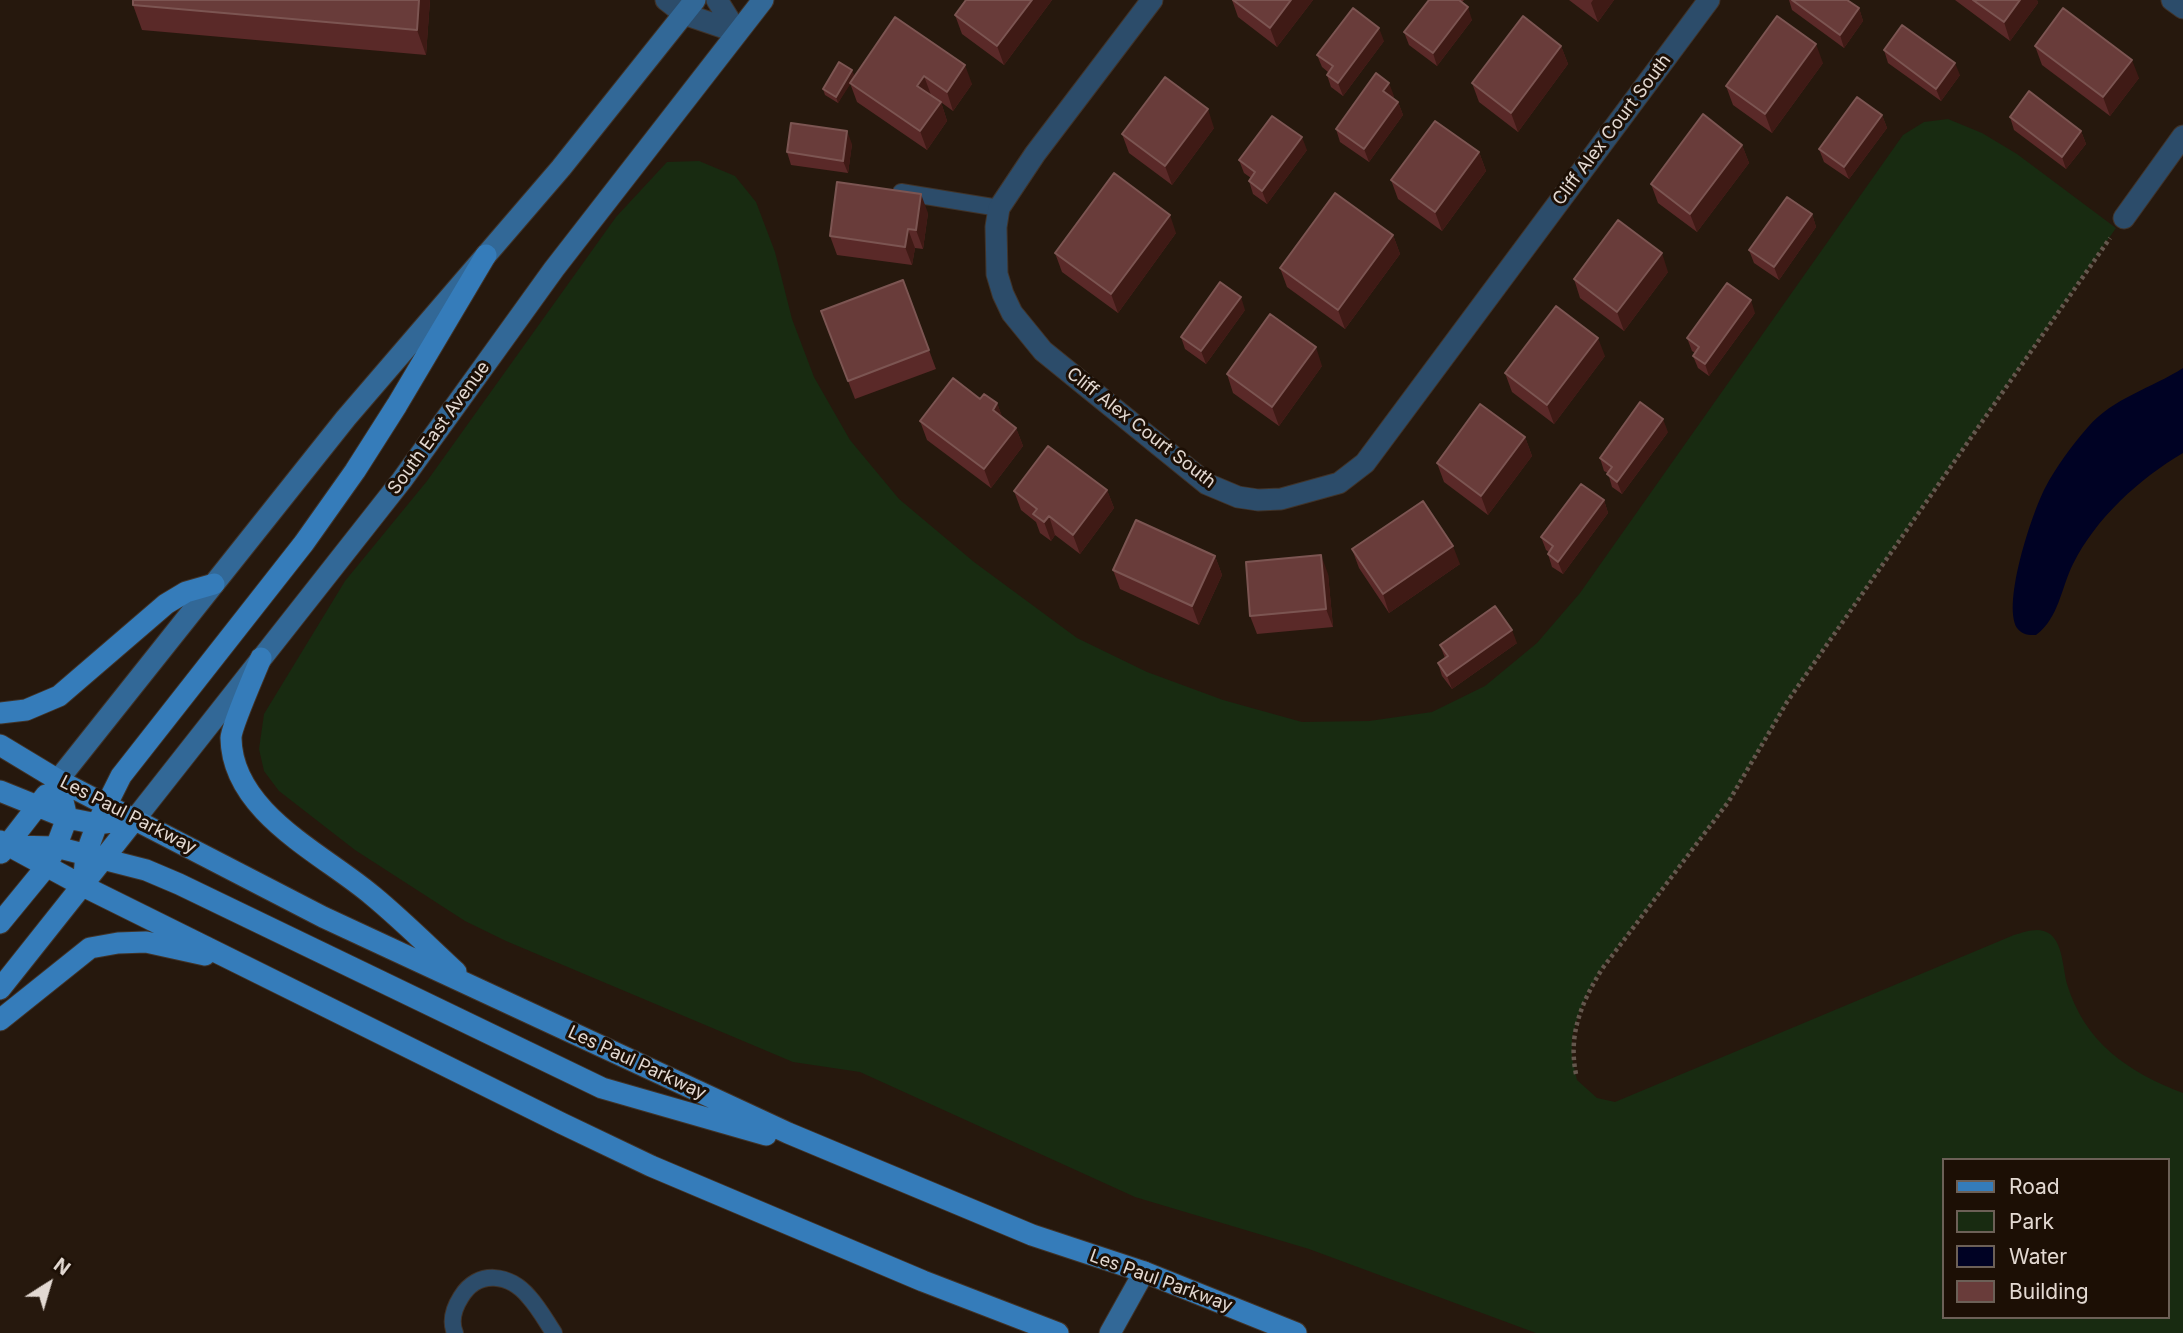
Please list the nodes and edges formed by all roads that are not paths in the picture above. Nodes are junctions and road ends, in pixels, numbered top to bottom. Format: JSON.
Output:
{"nodes":[{"id":1,"x":666,"y":0,"type":"edge"},
{"id":2,"x":717,"y":0,"type":"edge"},
{"id":3,"x":763,"y":0,"type":"edge"},
{"id":4,"x":1152,"y":0,"type":"edge"},
{"id":5,"x":1709,"y":0,"type":"edge"},
{"id":6,"x":2172,"y":0,"type":"edge"},
{"id":7,"x":689,"y":7,"type":"edge"},
{"id":8,"x":2183,"y":8,"type":"edge"},
{"id":9,"x":737,"y":32,"type":"junction"},
{"id":10,"x":2183,"y":136,"type":"edge"},
{"id":11,"x":887,"y":190,"type":"edge"},
{"id":12,"x":999,"y":208,"type":"junction"},
{"id":13,"x":2124,"y":218,"type":"road end"},
{"id":14,"x":486,"y":255,"type":"junction"},
{"id":15,"x":214,"y":584,"type":"junction"},
{"id":16,"x":261,"y":658,"type":"junction"},
{"id":17,"x":0,"y":713,"type":"edge"},
{"id":18,"x":0,"y":745,"type":"edge"},
{"id":19,"x":58,"y":779,"type":"junction"},
{"id":20,"x":0,"y":791,"type":"edge"},
{"id":21,"x":38,"y":805,"type":"junction"},
{"id":22,"x":101,"y":814,"type":"junction"},
{"id":23,"x":67,"y":818,"type":"junction"},
{"id":24,"x":135,"y":819,"type":"junction"},
{"id":25,"x":2,"y":847,"type":"edge"},
{"id":26,"x":56,"y":847,"type":"junction"},
{"id":27,"x":95,"y":857,"type":"junction"},
{"id":28,"x":46,"y":867,"type":"junction"},
{"id":29,"x":83,"y":886,"type":"junction"},
{"id":30,"x":0,"y":923,"type":"edge"},
{"id":31,"x":238,"y":962,"type":"junction"},
{"id":32,"x":471,"y":986,"type":"junction"},
{"id":33,"x":0,"y":989,"type":"edge"},
{"id":34,"x":0,"y":1020,"type":"edge"},
{"id":35,"x":846,"y":1157,"type":"junction"},
{"id":36,"x":1144,"y":1272,"type":"junction"},
{"id":37,"x":455,"y":1333,"type":"edge"},
{"id":38,"x":554,"y":1333,"type":"edge"},
{"id":39,"x":1058,"y":1333,"type":"edge"},
{"id":40,"x":1110,"y":1333,"type":"edge"},
{"id":41,"x":1296,"y":1333,"type":"edge"}],
"edges":[{"from":1,"to":7,"type":"street"},
{"from":2,"to":9,"type":"street"},
{"from":3,"to":9,"type":"main road","name":"South East Avenue"},
{"from":4,"to":12,"type":"street","name":"Cliff Alex Court South"},
{"from":5,"to":12,"type":"street","name":"Cliff Alex Court South"},
{"from":6,"to":8,"type":"street"},
{"from":7,"to":9,"type":"street"},
{"from":7,"to":14,"type":"main road"},
{"from":9,"to":16,"type":"main road","name":"South East Avenue"},
{"from":10,"to":13,"type":"street"},
{"from":11,"to":12,"type":"lane"},
{"from":14,"to":15,"type":"main road"},
{"from":14,"to":22,"type":"main road"},
{"from":15,"to":17,"type":"main road"},
{"from":15,"to":19,"type":"main road"},
{"from":16,"to":24,"type":"main road","name":"South East Avenue"},
{"from":16,"to":32,"type":"main road"},
{"from":18,"to":19,"type":"main road","name":"Les Paul Parkway"},
{"from":19,"to":21,"type":"main road"},
{"from":19,"to":22,"type":"main road","name":"Les Paul Parkway"},
{"from":19,"to":23,"type":"main road"},
{"from":20,"to":21,"type":"main road"},
{"from":21,"to":23,"type":"main road"},
{"from":21,"to":25,"type":"main road"},
{"from":22,"to":23,"type":"main road"},
{"from":22,"to":24,"type":"main road","name":"Les Paul Parkway"},
{"from":22,"to":27,"type":"main road"},
{"from":23,"to":26,"type":"main road"},
{"from":24,"to":27,"type":"main road"},
{"from":24,"to":32,"type":"main road","name":"Les Paul Parkway"},
{"from":25,"to":26,"type":"main road"},
{"from":25,"to":28,"type":"main road"},
{"from":26,"to":27,"type":"main road"},
{"from":26,"to":28,"type":"main road"},
{"from":27,"to":29,"type":"main road"},
{"from":27,"to":35,"type":"main road"},
{"from":28,"to":29,"type":"main road"},
{"from":28,"to":30,"type":"main road"},
{"from":29,"to":31,"type":"main road"},
{"from":29,"to":33,"type":"main road"},
{"from":31,"to":34,"type":"main road"},
{"from":31,"to":39,"type":"main road"},
{"from":32,"to":35,"type":"main road","name":"Les Paul Parkway"},
{"from":35,"to":36,"type":"main road","name":"Les Paul Parkway"},
{"from":36,"to":40,"type":"main road"},
{"from":36,"to":41,"type":"main road","name":"Les Paul Parkway"},
{"from":37,"to":38,"type":"lane"}]}
